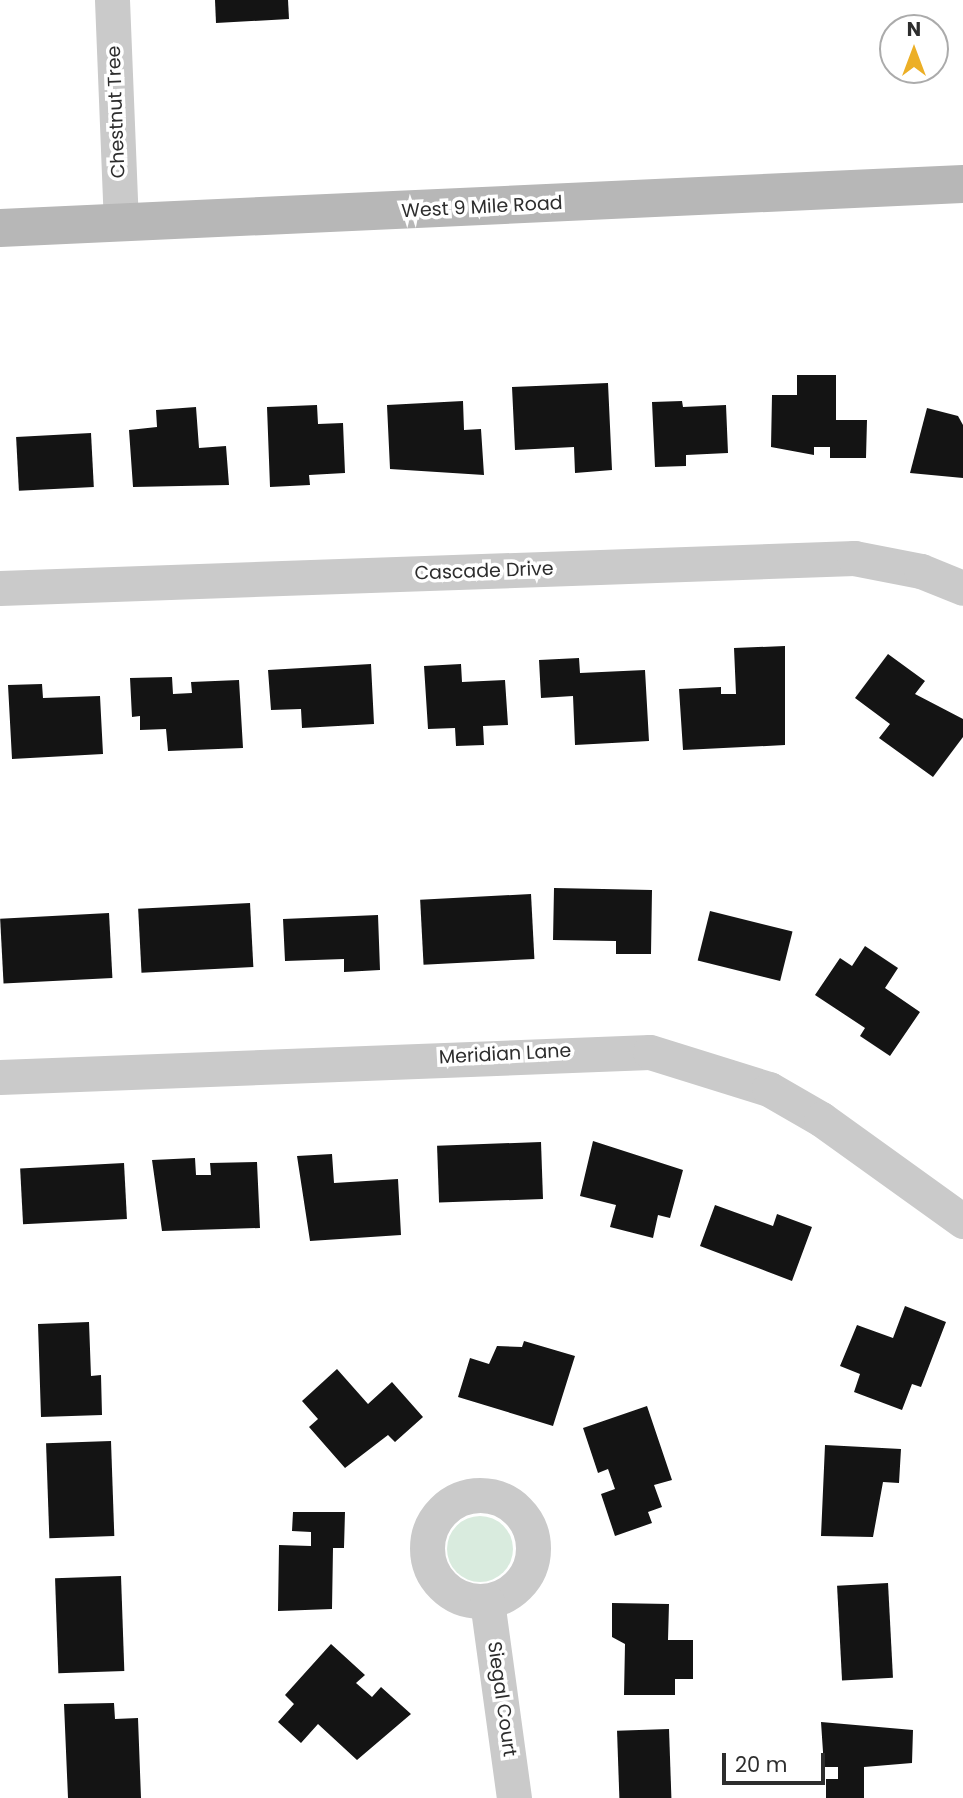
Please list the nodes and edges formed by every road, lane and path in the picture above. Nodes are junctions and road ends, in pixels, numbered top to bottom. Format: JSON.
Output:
{"nodes":[{"id":1,"x":112,"y":0,"type":"edge"},
{"id":2,"x":963,"y":184,"type":"edge"},
{"id":3,"x":121,"y":223,"type":"junction"},
{"id":4,"x":0,"y":228,"type":"edge"},
{"id":5,"x":0,"y":588,"type":"edge"},
{"id":6,"x":963,"y":588,"type":"edge"},
{"id":7,"x":0,"y":1077,"type":"edge"},
{"id":8,"x":963,"y":1221,"type":"edge"},
{"id":9,"x":487,"y":1601,"type":"dead end"},
{"id":10,"x":514,"y":1798,"type":"edge"}],
"edges":[{"from":1,"to":3,"type":"street","name":"Chestnut Tree"},
{"from":2,"to":3,"type":"street","name":"West 9 Mile Road"},
{"from":3,"to":4,"type":"street","name":"West 9 Mile Road"},
{"from":5,"to":6,"type":"street","name":"Cascade Drive"},
{"from":7,"to":8,"type":"street","name":"Meridian Lane"},
{"from":9,"to":10,"type":"street","name":"Siegal Court"}]}
